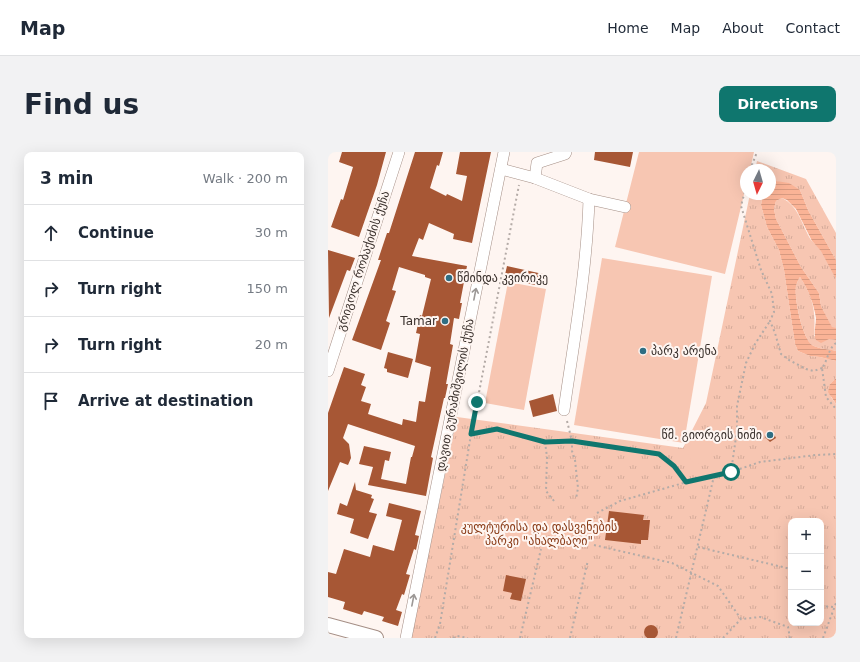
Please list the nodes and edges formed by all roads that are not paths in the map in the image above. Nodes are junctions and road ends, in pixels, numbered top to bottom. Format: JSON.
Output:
{"nodes":[{"id":1,"x":399,"y":152,"type":"edge"},
{"id":2,"x":504,"y":152,"type":"edge"},
{"id":3,"x":542,"y":152,"type":"edge"},
{"id":4,"x":566,"y":152,"type":"edge"},
{"id":5,"x":537,"y":163,"type":"junction"},
{"id":6,"x":501,"y":169,"type":"junction"},
{"id":7,"x":536,"y":178,"type":"junction"},
{"id":8,"x":589,"y":199,"type":"junction"},
{"id":9,"x":625,"y":207,"type":"dead end"},
{"id":10,"x":328,"y":371,"type":"edge"},
{"id":11,"x":564,"y":410,"type":"road end"},
{"id":12,"x":328,"y":625,"type":"edge"},
{"id":13,"x":370,"y":637,"type":"edge"},
{"id":14,"x":406,"y":638,"type":"edge"}],
"edges":[{"from":1,"to":10,"type":"street","name":"გრიგოლ რობაქიძის ქუჩა"},
{"from":2,"to":6,"type":"street","name":"დავით გურამიშვილის ქუჩა"},
{"from":3,"to":5,"type":"street"},
{"from":4,"to":5,"type":"street"},
{"from":5,"to":7,"type":"street"},
{"from":6,"to":7,"type":"street"},
{"from":14,"to":6,"type":"street","name":"დავით გურამიშვილის ქუჩა","one_way":true},
{"from":7,"to":8,"type":"street"},
{"from":8,"to":9,"type":"street"},
{"from":8,"to":11,"type":"street"},
{"from":12,"to":13,"type":"main road"}]}
